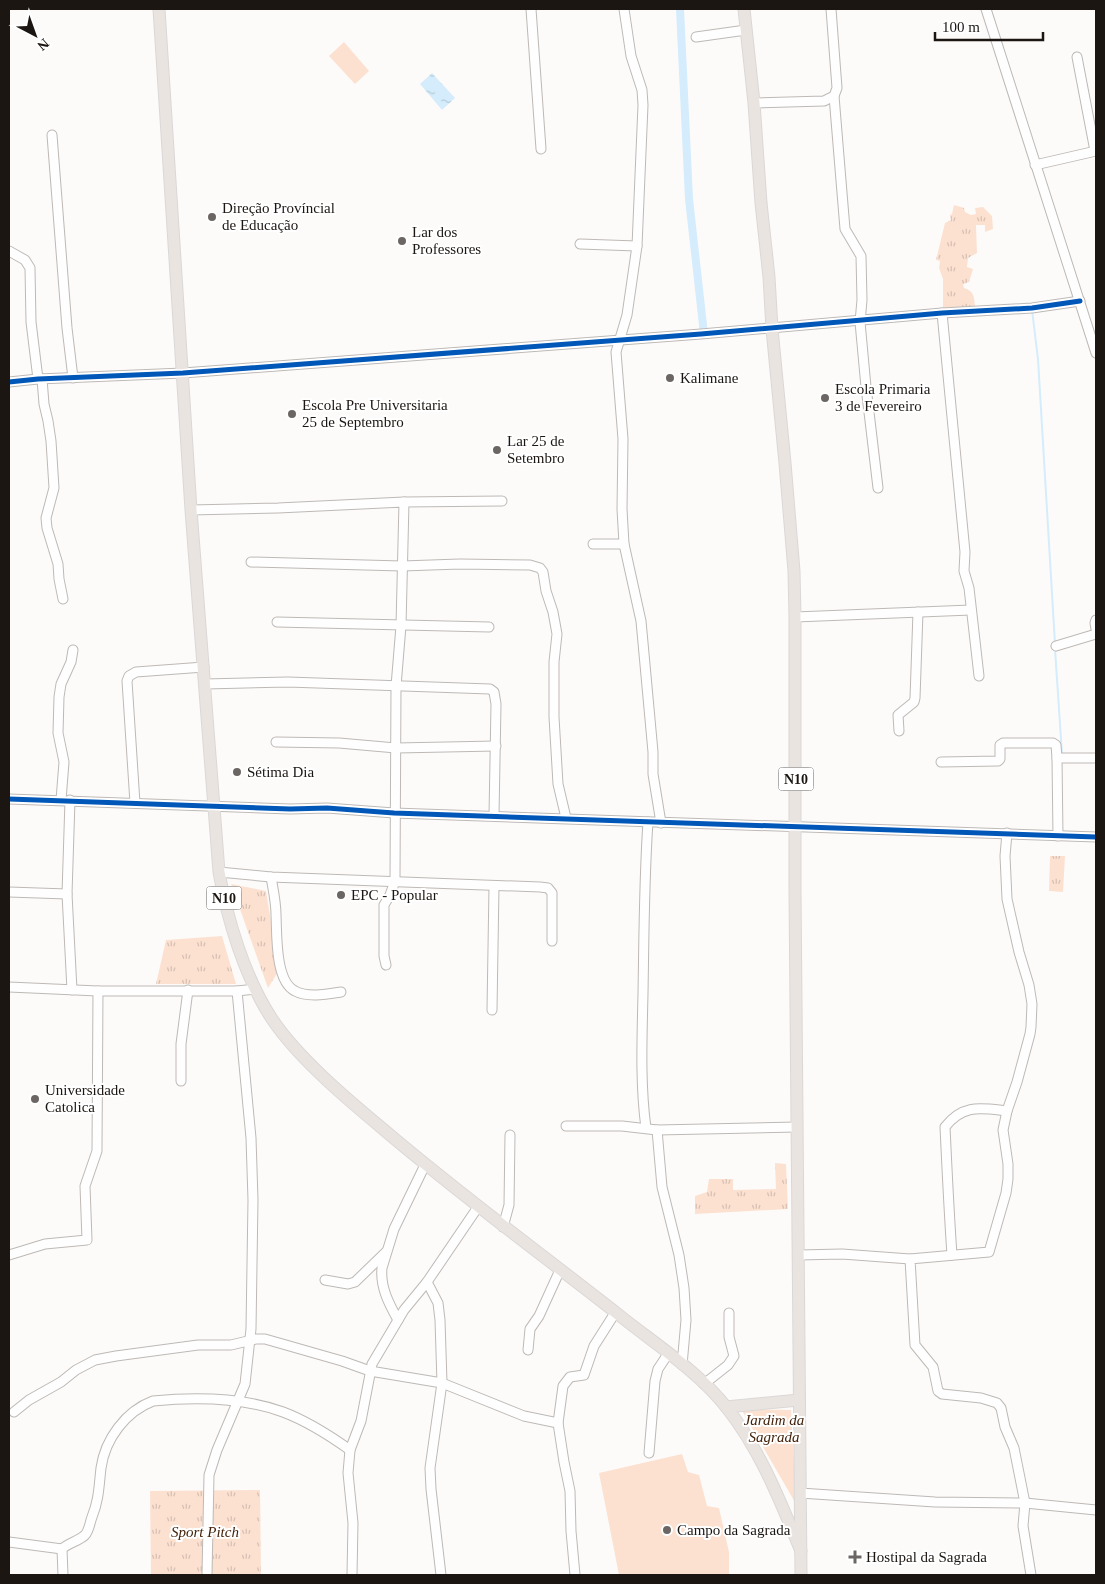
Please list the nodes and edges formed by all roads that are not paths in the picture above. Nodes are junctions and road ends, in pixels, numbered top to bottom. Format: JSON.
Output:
{"nodes":[{"id":1,"x":159,"y":9,"type":"edge"},
{"id":2,"x":531,"y":9,"type":"edge"},
{"id":3,"x":624,"y":9,"type":"edge"},
{"id":4,"x":744,"y":9,"type":"edge"},
{"id":5,"x":831,"y":9,"type":"edge"},
{"id":6,"x":986,"y":9,"type":"edge"},
{"id":7,"x":746,"y":30,"type":"junction"},
{"id":8,"x":696,"y":37,"type":"dead end"},
{"id":9,"x":1077,"y":57,"type":"dead end"},
{"id":10,"x":834,"y":96,"type":"junction"},
{"id":11,"x":754,"y":103,"type":"junction"},
{"id":12,"x":52,"y":134,"type":"dead end"},
{"id":13,"x":541,"y":149,"type":"dead end"},
{"id":14,"x":1095,"y":151,"type":"edge"},
{"id":15,"x":1035,"y":164,"type":"junction"},
{"id":16,"x":580,"y":244,"type":"dead end"},
{"id":17,"x":637,"y":246,"type":"junction"},
{"id":18,"x":9,"y":251,"type":"edge"},
{"id":19,"x":1080,"y":301,"type":"junction"},
{"id":20,"x":942,"y":313,"type":"junction"},
{"id":21,"x":860,"y":322,"type":"junction"},
{"id":22,"x":772,"y":329,"type":"junction"},
{"id":23,"x":620,"y":340,"type":"junction"},
{"id":24,"x":1096,"y":353,"type":"edge"},
{"id":25,"x":183,"y":373,"type":"junction"},
{"id":26,"x":73,"y":378,"type":"junction"},
{"id":27,"x":40,"y":379,"type":"junction"},
{"id":28,"x":9,"y":382,"type":"edge"},
{"id":29,"x":878,"y":488,"type":"dead end"},
{"id":30,"x":502,"y":501,"type":"dead end"},
{"id":31,"x":404,"y":502,"type":"junction"},
{"id":32,"x":191,"y":510,"type":"junction"},
{"id":33,"x":593,"y":544,"type":"dead end"},
{"id":34,"x":624,"y":544,"type":"junction"},
{"id":35,"x":251,"y":562,"type":"dead end"},
{"id":36,"x":402,"y":566,"type":"junction"},
{"id":37,"x":63,"y":599,"type":"dead end"},
{"id":38,"x":972,"y":610,"type":"junction"},
{"id":39,"x":918,"y":612,"type":"junction"},
{"id":40,"x":795,"y":617,"type":"junction"},
{"id":41,"x":1096,"y":620,"type":"edge"},
{"id":42,"x":277,"y":622,"type":"dead end"},
{"id":43,"x":402,"y":626,"type":"junction"},
{"id":44,"x":489,"y":627,"type":"dead end"},
{"id":45,"x":1096,"y":629,"type":"edge"},
{"id":46,"x":1096,"y":634,"type":"edge"},
{"id":47,"x":1056,"y":646,"type":"dead end"},
{"id":48,"x":73,"y":650,"type":"dead end"},
{"id":49,"x":204,"y":667,"type":"junction"},
{"id":50,"x":979,"y":676,"type":"dead end"},
{"id":51,"x":205,"y":684,"type":"junction"},
{"id":52,"x":396,"y":686,"type":"junction"},
{"id":53,"x":899,"y":731,"type":"dead end"},
{"id":54,"x":276,"y":742,"type":"dead end"},
{"id":55,"x":496,"y":746,"type":"junction"},
{"id":56,"x":396,"y":748,"type":"junction"},
{"id":57,"x":1057,"y":758,"type":"junction"},
{"id":58,"x":1096,"y":758,"type":"edge"},
{"id":59,"x":941,"y":762,"type":"dead end"},
{"id":60,"x":9,"y":799,"type":"edge"},
{"id":61,"x":66,"y":800,"type":"junction"},
{"id":62,"x":134,"y":803,"type":"junction"},
{"id":63,"x":214,"y":806,"type":"junction"},
{"id":64,"x":394,"y":813,"type":"junction"},
{"id":65,"x":494,"y":816,"type":"junction"},
{"id":66,"x":566,"y":818,"type":"junction"},
{"id":67,"x":648,"y":822,"type":"junction"},
{"id":68,"x":661,"y":822,"type":"junction"},
{"id":69,"x":795,"y":826,"type":"junction"},
{"id":70,"x":1007,"y":833,"type":"junction"},
{"id":71,"x":1058,"y":836,"type":"junction"},
{"id":72,"x":1096,"y":837,"type":"edge"},
{"id":73,"x":219,"y":872,"type":"junction"},
{"id":74,"x":271,"y":877,"type":"junction"},
{"id":75,"x":395,"y":881,"type":"junction"},
{"id":76,"x":494,"y":886,"type":"junction"},
{"id":77,"x":9,"y":892,"type":"edge"},
{"id":78,"x":67,"y":894,"type":"junction"},
{"id":79,"x":552,"y":941,"type":"dead end"},
{"id":80,"x":386,"y":965,"type":"dead end"},
{"id":81,"x":9,"y":987,"type":"edge"},
{"id":82,"x":256,"y":989,"type":"junction"},
{"id":83,"x":72,"y":990,"type":"junction"},
{"id":84,"x":188,"y":990,"type":"junction"},
{"id":85,"x":98,"y":991,"type":"junction"},
{"id":86,"x":237,"y":991,"type":"junction"},
{"id":87,"x":341,"y":992,"type":"dead end"},
{"id":88,"x":492,"y":1010,"type":"dead end"},
{"id":89,"x":181,"y":1080,"type":"dead end"},
{"id":90,"x":1007,"y":1111,"type":"junction"},
{"id":91,"x":566,"y":1126,"type":"dead end"},
{"id":92,"x":797,"y":1127,"type":"junction"},
{"id":93,"x":646,"y":1128,"type":"junction"},
{"id":94,"x":657,"y":1130,"type":"junction"},
{"id":95,"x":510,"y":1135,"type":"dead end"},
{"id":96,"x":425,"y":1165,"type":"junction"},
{"id":97,"x":478,"y":1207,"type":"junction"},
{"id":98,"x":503,"y":1227,"type":"junction"},
{"id":99,"x":386,"y":1252,"type":"junction"},
{"id":100,"x":9,"y":1255,"type":"edge"},
{"id":101,"x":798,"y":1255,"type":"junction"},
{"id":102,"x":952,"y":1255,"type":"junction"},
{"id":103,"x":910,"y":1259,"type":"junction"},
{"id":104,"x":560,"y":1270,"type":"junction"},
{"id":105,"x":326,"y":1280,"type":"dead end"},
{"id":106,"x":427,"y":1282,"type":"junction"},
{"id":107,"x":615,"y":1313,"type":"junction"},
{"id":108,"x":729,"y":1313,"type":"dead end"},
{"id":109,"x":398,"y":1320,"type":"junction"},
{"id":110,"x":250,"y":1340,"type":"junction"},
{"id":111,"x":528,"y":1350,"type":"dead end"},
{"id":112,"x":668,"y":1354,"type":"junction"},
{"id":113,"x":682,"y":1365,"type":"junction"},
{"id":114,"x":370,"y":1371,"type":"junction"},
{"id":115,"x":442,"y":1383,"type":"junction"},
{"id":116,"x":704,"y":1384,"type":"junction"},
{"id":117,"x":799,"y":1400,"type":"junction"},
{"id":118,"x":238,"y":1402,"type":"junction"},
{"id":119,"x":726,"y":1407,"type":"junction"},
{"id":120,"x":14,"y":1412,"type":"dead end"},
{"id":121,"x":558,"y":1423,"type":"junction"},
{"id":122,"x":350,"y":1450,"type":"junction"},
{"id":123,"x":649,"y":1453,"type":"dead end"},
{"id":124,"x":800,"y":1492,"type":"junction"},
{"id":125,"x":1025,"y":1503,"type":"junction"},
{"id":126,"x":1096,"y":1510,"type":"edge"},
{"id":127,"x":9,"y":1542,"type":"edge"},
{"id":128,"x":62,"y":1549,"type":"junction"},
{"id":129,"x":800,"y":1551,"type":"junction"},
{"id":130,"x":63,"y":1575,"type":"edge"},
{"id":131,"x":207,"y":1575,"type":"edge"},
{"id":132,"x":352,"y":1575,"type":"edge"},
{"id":133,"x":441,"y":1575,"type":"edge"},
{"id":134,"x":575,"y":1575,"type":"edge"},
{"id":135,"x":801,"y":1575,"type":"edge"},
{"id":136,"x":1031,"y":1575,"type":"edge"}],
"edges":[{"from":1,"to":25,"type":"main road","number":"N10"},
{"from":2,"to":13,"type":"street"},
{"from":3,"to":17,"type":"street"},
{"from":4,"to":7,"type":"main road","number":"N10"},
{"from":5,"to":10,"type":"street"},
{"from":6,"to":15,"type":"street"},
{"from":7,"to":8,"type":"street"},
{"from":7,"to":11,"type":"main road","number":"N10"},
{"from":9,"to":14,"type":"street"},
{"from":10,"to":11,"type":"street"},
{"from":10,"to":21,"type":"street"},
{"from":11,"to":22,"type":"main road","number":"N10"},
{"from":12,"to":26,"type":"street"},
{"from":14,"to":15,"type":"street"},
{"from":15,"to":19,"type":"street"},
{"from":16,"to":17,"type":"street"},
{"from":17,"to":23,"type":"street"},
{"from":18,"to":27,"type":"street"},
{"from":19,"to":20,"type":"street"},
{"from":19,"to":24,"type":"street"},
{"from":20,"to":21,"type":"street"},
{"from":20,"to":38,"type":"street"},
{"from":21,"to":22,"type":"street"},
{"from":21,"to":29,"type":"street"},
{"from":22,"to":23,"type":"street"},
{"from":22,"to":40,"type":"main road","number":"N10"},
{"from":23,"to":25,"type":"street"},
{"from":23,"to":34,"type":"street"},
{"from":25,"to":26,"type":"street"},
{"from":25,"to":32,"type":"main road","number":"N10"},
{"from":26,"to":27,"type":"street"},
{"from":27,"to":28,"type":"street"},
{"from":27,"to":37,"type":"street"},
{"from":30,"to":31,"type":"street"},
{"from":31,"to":32,"type":"street"},
{"from":31,"to":36,"type":"street"},
{"from":32,"to":49,"type":"main road","number":"N10"},
{"from":33,"to":34,"type":"street"},
{"from":34,"to":68,"type":"street"},
{"from":35,"to":36,"type":"street"},
{"from":36,"to":43,"type":"street"},
{"from":36,"to":66,"type":"street"},
{"from":38,"to":39,"type":"street"},
{"from":38,"to":50,"type":"street"},
{"from":39,"to":40,"type":"street"},
{"from":39,"to":53,"type":"street"},
{"from":40,"to":69,"type":"main road","number":"N10"},
{"from":41,"to":45,"type":"street"},
{"from":42,"to":43,"type":"street"},
{"from":43,"to":44,"type":"street"},
{"from":43,"to":52,"type":"street"},
{"from":46,"to":47,"type":"street"},
{"from":48,"to":61,"type":"street"},
{"from":49,"to":51,"type":"main road","number":"N10"},
{"from":49,"to":62,"type":"street"},
{"from":51,"to":52,"type":"street"},
{"from":51,"to":63,"type":"main road","number":"N10"},
{"from":52,"to":55,"type":"street"},
{"from":52,"to":56,"type":"street"},
{"from":54,"to":56,"type":"street"},
{"from":55,"to":56,"type":"street"},
{"from":55,"to":65,"type":"street"},
{"from":56,"to":64,"type":"street"},
{"from":57,"to":58,"type":"street"},
{"from":57,"to":59,"type":"street"},
{"from":57,"to":71,"type":"street"},
{"from":60,"to":61,"type":"street"},
{"from":61,"to":62,"type":"street"},
{"from":61,"to":78,"type":"street"},
{"from":62,"to":63,"type":"street"},
{"from":63,"to":64,"type":"street"},
{"from":63,"to":73,"type":"main road","number":"N10"},
{"from":64,"to":65,"type":"street"},
{"from":64,"to":75,"type":"street"},
{"from":65,"to":66,"type":"street"},
{"from":66,"to":67,"type":"street"},
{"from":67,"to":68,"type":"street"},
{"from":67,"to":93,"type":"street"},
{"from":68,"to":69,"type":"street"},
{"from":69,"to":70,"type":"street"},
{"from":69,"to":92,"type":"main road","number":"N10"},
{"from":70,"to":71,"type":"street"},
{"from":70,"to":90,"type":"street"},
{"from":71,"to":72,"type":"street"},
{"from":73,"to":74,"type":"street"},
{"from":73,"to":82,"type":"main road","number":"N10"},
{"from":74,"to":75,"type":"street"},
{"from":74,"to":87,"type":"street"},
{"from":75,"to":76,"type":"street"},
{"from":75,"to":80,"type":"street"},
{"from":76,"to":79,"type":"street"},
{"from":76,"to":88,"type":"street"},
{"from":77,"to":78,"type":"street"},
{"from":78,"to":83,"type":"street"},
{"from":81,"to":83,"type":"street"},
{"from":82,"to":86,"type":"street"},
{"from":82,"to":96,"type":"main road","number":"N10"},
{"from":83,"to":85,"type":"street"},
{"from":84,"to":85,"type":"street"},
{"from":84,"to":86,"type":"street"},
{"from":84,"to":89,"type":"street"},
{"from":85,"to":100,"type":"street"},
{"from":86,"to":110,"type":"street"},
{"from":90,"to":102,"type":"street"},
{"from":90,"to":102,"type":"street"},
{"from":91,"to":93,"type":"street"},
{"from":92,"to":94,"type":"street"},
{"from":92,"to":101,"type":"main road","number":"N10"},
{"from":93,"to":94,"type":"street"},
{"from":94,"to":113,"type":"street"},
{"from":95,"to":98,"type":"street"},
{"from":96,"to":97,"type":"main road","number":"N10"},
{"from":96,"to":99,"type":"street"},
{"from":97,"to":98,"type":"main road","number":"N10"},
{"from":97,"to":106,"type":"street"},
{"from":98,"to":104,"type":"main road","number":"N10"},
{"from":99,"to":105,"type":"street"},
{"from":99,"to":109,"type":"street"},
{"from":101,"to":103,"type":"street"},
{"from":101,"to":117,"type":"main road","number":"N10"},
{"from":102,"to":103,"type":"street"},
{"from":103,"to":125,"type":"street"},
{"from":104,"to":107,"type":"main road","number":"N10"},
{"from":104,"to":111,"type":"street"},
{"from":106,"to":109,"type":"street"},
{"from":106,"to":115,"type":"street"},
{"from":107,"to":112,"type":"main road","number":"N10"},
{"from":107,"to":121,"type":"street"},
{"from":108,"to":116,"type":"street"},
{"from":109,"to":114,"type":"street"},
{"from":110,"to":114,"type":"street"},
{"from":110,"to":118,"type":"street"},
{"from":110,"to":120,"type":"street"},
{"from":112,"to":113,"type":"main road","number":"N10"},
{"from":112,"to":123,"type":"street"},
{"from":113,"to":116,"type":"main road","number":"N10"},
{"from":114,"to":115,"type":"street"},
{"from":114,"to":122,"type":"street"},
{"from":115,"to":121,"type":"street"},
{"from":115,"to":133,"type":"street"},
{"from":116,"to":119,"type":"main road","number":"N10"},
{"from":117,"to":119,"type":"main road"},
{"from":117,"to":124,"type":"main road","number":"N10"},
{"from":118,"to":122,"type":"street"},
{"from":118,"to":128,"type":"street"},
{"from":118,"to":131,"type":"street"},
{"from":119,"to":129,"type":"main road","number":"N10"},
{"from":121,"to":134,"type":"street"},
{"from":122,"to":132,"type":"street"},
{"from":124,"to":125,"type":"street"},
{"from":124,"to":129,"type":"main road","number":"N10"},
{"from":125,"to":126,"type":"street"},
{"from":125,"to":136,"type":"street"},
{"from":127,"to":128,"type":"street"},
{"from":128,"to":130,"type":"street"},
{"from":129,"to":135,"type":"main road","number":"N10"}]}
